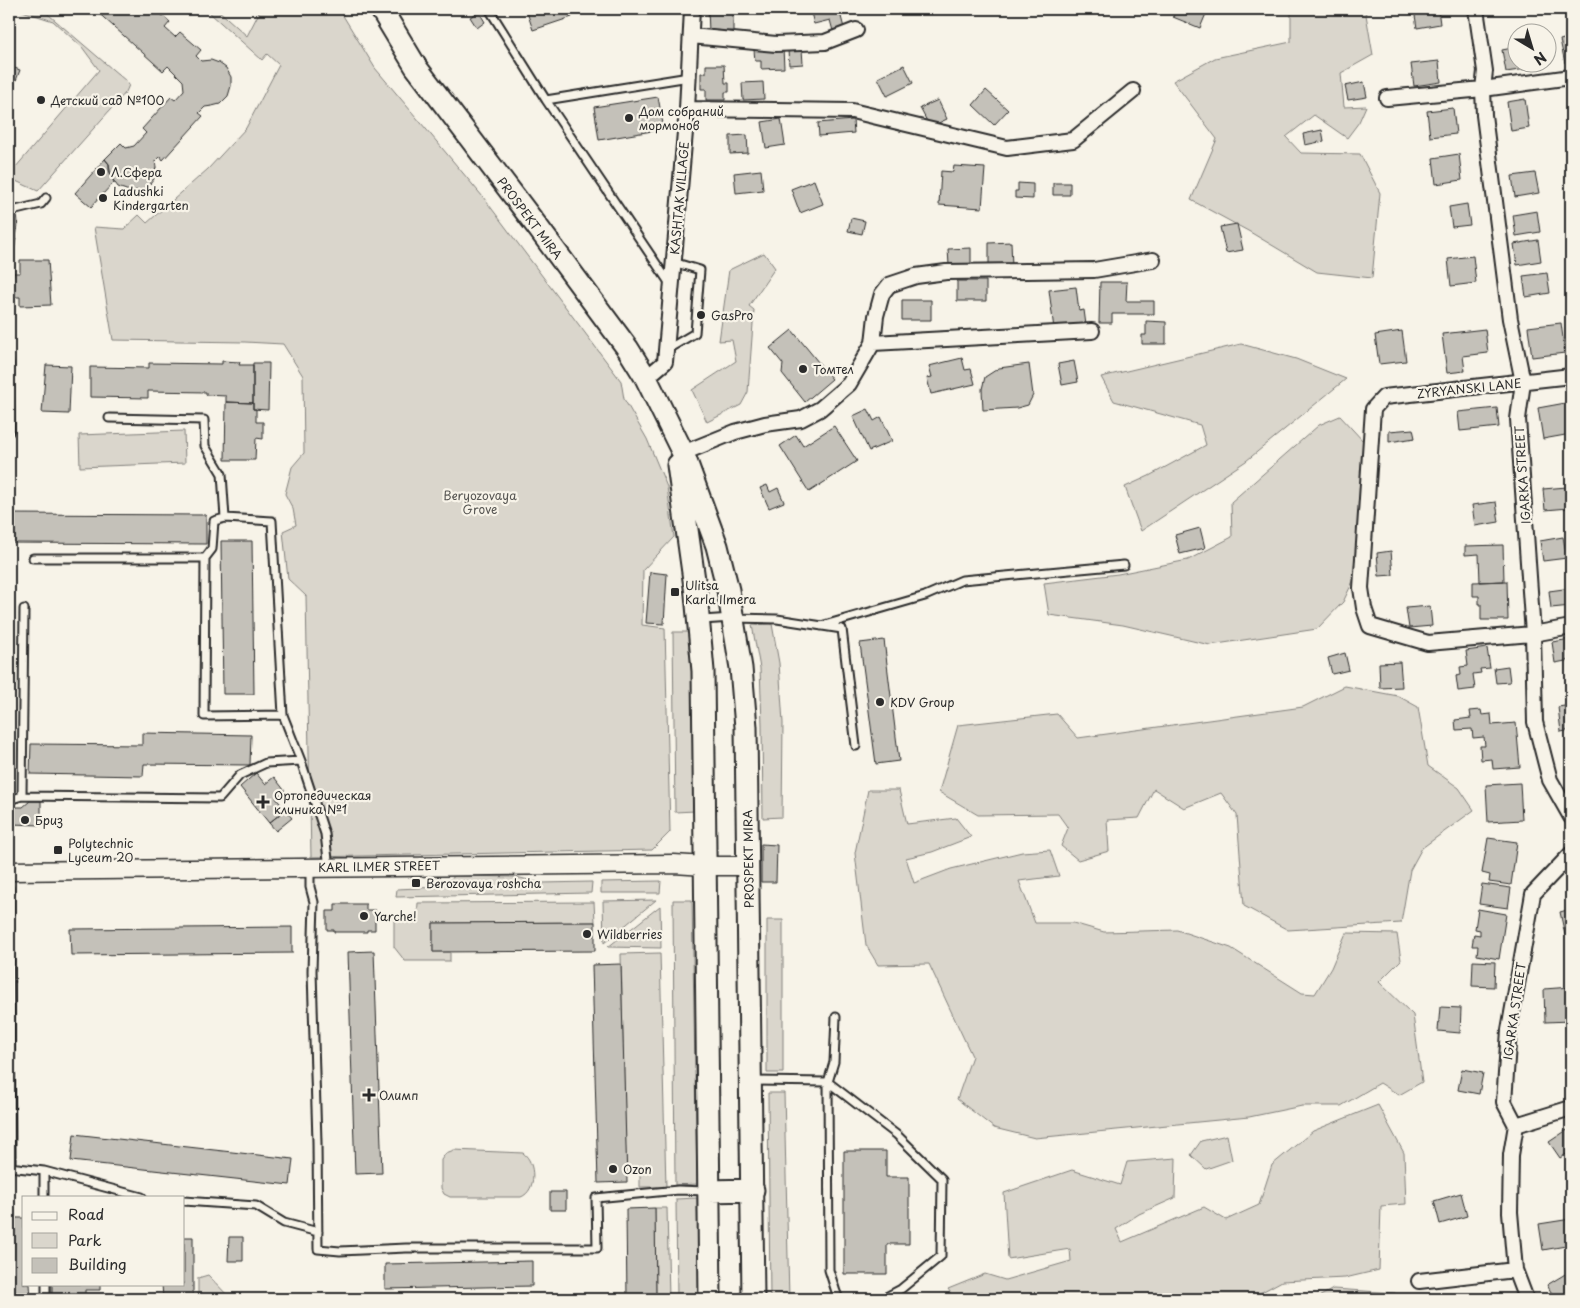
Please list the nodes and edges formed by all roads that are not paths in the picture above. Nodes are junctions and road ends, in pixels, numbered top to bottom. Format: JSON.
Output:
{"nodes":[{"id":1,"x":381,"y":9,"type":"edge"},
{"id":2,"x":489,"y":9,"type":"edge"},
{"id":3,"x":692,"y":9,"type":"edge"},
{"id":4,"x":1476,"y":9,"type":"edge"},
{"id":5,"x":856,"y":30,"type":"dead end"},
{"id":6,"x":691,"y":36,"type":"junction"},
{"id":7,"x":689,"y":77,"type":"junction"},
{"id":8,"x":1571,"y":77,"type":"edge"},
{"id":9,"x":1483,"y":89,"type":"junction"},
{"id":10,"x":1133,"y":91,"type":"dead end"},
{"id":11,"x":1387,"y":98,"type":"dead end"},
{"id":12,"x":546,"y":100,"type":"junction"},
{"id":13,"x":687,"y":109,"type":"junction"},
{"id":14,"x":46,"y":198,"type":"dead end"},
{"id":15,"x":10,"y":208,"type":"edge"},
{"id":16,"x":9,"y":251,"type":"edge"},
{"id":17,"x":1152,"y":260,"type":"dead end"},
{"id":18,"x":673,"y":262,"type":"junction"},
{"id":19,"x":9,"y":264,"type":"edge"},
{"id":20,"x":9,"y":273,"type":"edge"},
{"id":21,"x":671,"y":286,"type":"junction"},
{"id":22,"x":1092,"y":331,"type":"dead end"},
{"id":23,"x":873,"y":343,"type":"junction"},
{"id":24,"x":666,"y":350,"type":"junction"},
{"id":25,"x":9,"y":363,"type":"edge"},
{"id":26,"x":1571,"y":376,"type":"edge"},
{"id":27,"x":646,"y":378,"type":"junction"},
{"id":28,"x":1523,"y":382,"type":"junction"},
{"id":29,"x":109,"y":418,"type":"dead end"},
{"id":30,"x":672,"y":430,"type":"junction"},
{"id":31,"x":9,"y":432,"type":"edge"},
{"id":32,"x":683,"y":453,"type":"junction"},
{"id":33,"x":225,"y":518,"type":"junction"},
{"id":34,"x":33,"y":558,"type":"dead end"},
{"id":35,"x":205,"y":558,"type":"junction"},
{"id":36,"x":1124,"y":565,"type":"dead end"},
{"id":37,"x":24,"y":609,"type":"dead end"},
{"id":38,"x":732,"y":618,"type":"junction"},
{"id":39,"x":699,"y":620,"type":"junction"},
{"id":40,"x":821,"y":626,"type":"junction"},
{"id":41,"x":1571,"y":627,"type":"edge"},
{"id":42,"x":1533,"y":634,"type":"junction"},
{"id":43,"x":283,"y":715,"type":"junction"},
{"id":44,"x":856,"y":746,"type":"dead end"},
{"id":45,"x":301,"y":761,"type":"junction"},
{"id":46,"x":22,"y":796,"type":"junction"},
{"id":47,"x":9,"y":800,"type":"edge"},
{"id":48,"x":1571,"y":817,"type":"edge"},
{"id":49,"x":1571,"y":854,"type":"edge"},
{"id":50,"x":705,"y":866,"type":"junction"},
{"id":51,"x":748,"y":866,"type":"junction"},
{"id":52,"x":310,"y":867,"type":"junction"},
{"id":53,"x":329,"y":868,"type":"junction"},
{"id":54,"x":9,"y":871,"type":"edge"},
{"id":55,"x":9,"y":888,"type":"edge"},
{"id":56,"x":836,"y":1017,"type":"dead end"},
{"id":57,"x":751,"y":1081,"type":"junction"},
{"id":58,"x":828,"y":1082,"type":"junction"},
{"id":59,"x":1571,"y":1108,"type":"edge"},
{"id":60,"x":1516,"y":1125,"type":"junction"},
{"id":61,"x":10,"y":1167,"type":"edge"},
{"id":62,"x":44,"y":1171,"type":"junction"},
{"id":63,"x":752,"y":1190,"type":"junction"},
{"id":64,"x":708,"y":1191,"type":"junction"},
{"id":65,"x":44,"y":1196,"type":"edge"},
{"id":66,"x":138,"y":1196,"type":"edge"},
{"id":67,"x":185,"y":1200,"type":"edge"},
{"id":68,"x":318,"y":1232,"type":"junction"},
{"id":69,"x":1515,"y":1270,"type":"junction"},
{"id":70,"x":1419,"y":1281,"type":"dead end"},
{"id":71,"x":46,"y":1286,"type":"edge"},
{"id":72,"x":46,"y":1299,"type":"edge"},
{"id":73,"x":710,"y":1299,"type":"edge"},
{"id":74,"x":753,"y":1299,"type":"edge"},
{"id":75,"x":840,"y":1299,"type":"edge"},
{"id":76,"x":882,"y":1299,"type":"edge"},
{"id":77,"x":1526,"y":1299,"type":"edge"}],
"edges":[{"from":1,"to":27,"type":"main road","name":"PROSPEKT MIRA"},
{"from":2,"to":12,"type":"lane"},
{"from":3,"to":6,"type":"street","name":"KASHTAK VILLAGE"},
{"from":4,"to":9,"type":"street","name":"IGARKA STREET"},
{"from":5,"to":6,"type":"street"},
{"from":6,"to":7,"type":"street","name":"KASHTAK VILLAGE"},
{"from":7,"to":12,"type":"lane"},
{"from":7,"to":13,"type":"street","name":"KASHTAK VILLAGE"},
{"from":8,"to":9,"type":"street"},
{"from":9,"to":11,"type":"street"},
{"from":9,"to":28,"type":"street","name":"IGARKA STREET"},
{"from":10,"to":13,"type":"street"},
{"from":12,"to":21,"type":"lane"},
{"from":13,"to":18,"type":"street","name":"KASHTAK VILLAGE"},
{"from":14,"to":15,"type":"lane"},
{"from":15,"to":16,"type":"lane"},
{"from":17,"to":23,"type":"street"},
{"from":18,"to":21,"type":"street","name":"KASHTAK VILLAGE"},
{"from":18,"to":24,"type":"lane"},
{"from":19,"to":20,"type":"lane"},
{"from":21,"to":24,"type":"street","name":"KASHTAK VILLAGE"},
{"from":22,"to":23,"type":"street"},
{"from":23,"to":32,"type":"street"},
{"from":24,"to":27,"type":"street","name":"KASHTAK VILLAGE"},
{"from":25,"to":31,"type":"lane"},
{"from":26,"to":28,"type":"street","name":"ZYRYANSKI LANE"},
{"from":27,"to":30,"type":"main road","name":"PROSPEKT MIRA"},
{"from":28,"to":42,"type":"street","name":"IGARKA STREET"},
{"from":28,"to":42,"type":"street","name":"ZYRYANSKI LANE"},
{"from":29,"to":33,"type":"lane"},
{"from":30,"to":32,"type":"main road","name":"PROSPEKT MIRA"},
{"from":30,"to":39,"type":"main road","name":"PROSPEKT MIRA"},
{"from":32,"to":38,"type":"main road","name":"PROSPEKT MIRA"},
{"from":33,"to":35,"type":"lane"},
{"from":33,"to":43,"type":"lane"},
{"from":34,"to":35,"type":"lane"},
{"from":35,"to":43,"type":"lane"},
{"from":36,"to":40,"type":"lane"},
{"from":37,"to":46,"type":"lane"},
{"from":38,"to":39,"type":"lane"},
{"from":38,"to":40,"type":"lane"},
{"from":38,"to":51,"type":"main road","name":"PROSPEKT MIRA"},
{"from":39,"to":50,"type":"main road","name":"PROSPEKT MIRA"},
{"from":40,"to":44,"type":"lane"},
{"from":41,"to":42,"type":"street"},
{"from":42,"to":48,"type":"street","name":"IGARKA STREET"},
{"from":43,"to":45,"type":"lane"},
{"from":45,"to":46,"type":"lane"},
{"from":45,"to":53,"type":"lane"},
{"from":46,"to":47,"type":"lane"},
{"from":49,"to":60,"type":"street","name":"IGARKA STREET"},
{"from":50,"to":51,"type":"street","name":"KARL ILMER STREET"},
{"from":50,"to":53,"type":"street","name":"KARL ILMER STREET"},
{"from":50,"to":64,"type":"main road","name":"PROSPEKT MIRA"},
{"from":51,"to":57,"type":"main road","name":"PROSPEKT MIRA"},
{"from":52,"to":53,"type":"street","name":"KARL ILMER STREET"},
{"from":52,"to":54,"type":"street","name":"KARL ILMER STREET"},
{"from":52,"to":68,"type":"lane"},
{"from":55,"to":61,"type":"lane"},
{"from":56,"to":58,"type":"lane"},
{"from":57,"to":58,"type":"lane"},
{"from":57,"to":63,"type":"main road","name":"PROSPEKT MIRA"},
{"from":58,"to":75,"type":"lane"},
{"from":58,"to":76,"type":"lane"},
{"from":59,"to":60,"type":"street"},
{"from":60,"to":69,"type":"street"},
{"from":61,"to":62,"type":"lane"},
{"from":62,"to":65,"type":"lane"},
{"from":62,"to":66,"type":"lane"},
{"from":63,"to":64,"type":"main road"},
{"from":63,"to":74,"type":"main road","name":"PROSPEKT MIRA"},
{"from":64,"to":68,"type":"lane"},
{"from":64,"to":73,"type":"main road","name":"PROSPEKT MIRA"},
{"from":67,"to":68,"type":"lane"},
{"from":69,"to":70,"type":"street"},
{"from":69,"to":77,"type":"street"},
{"from":71,"to":72,"type":"lane"}]}
